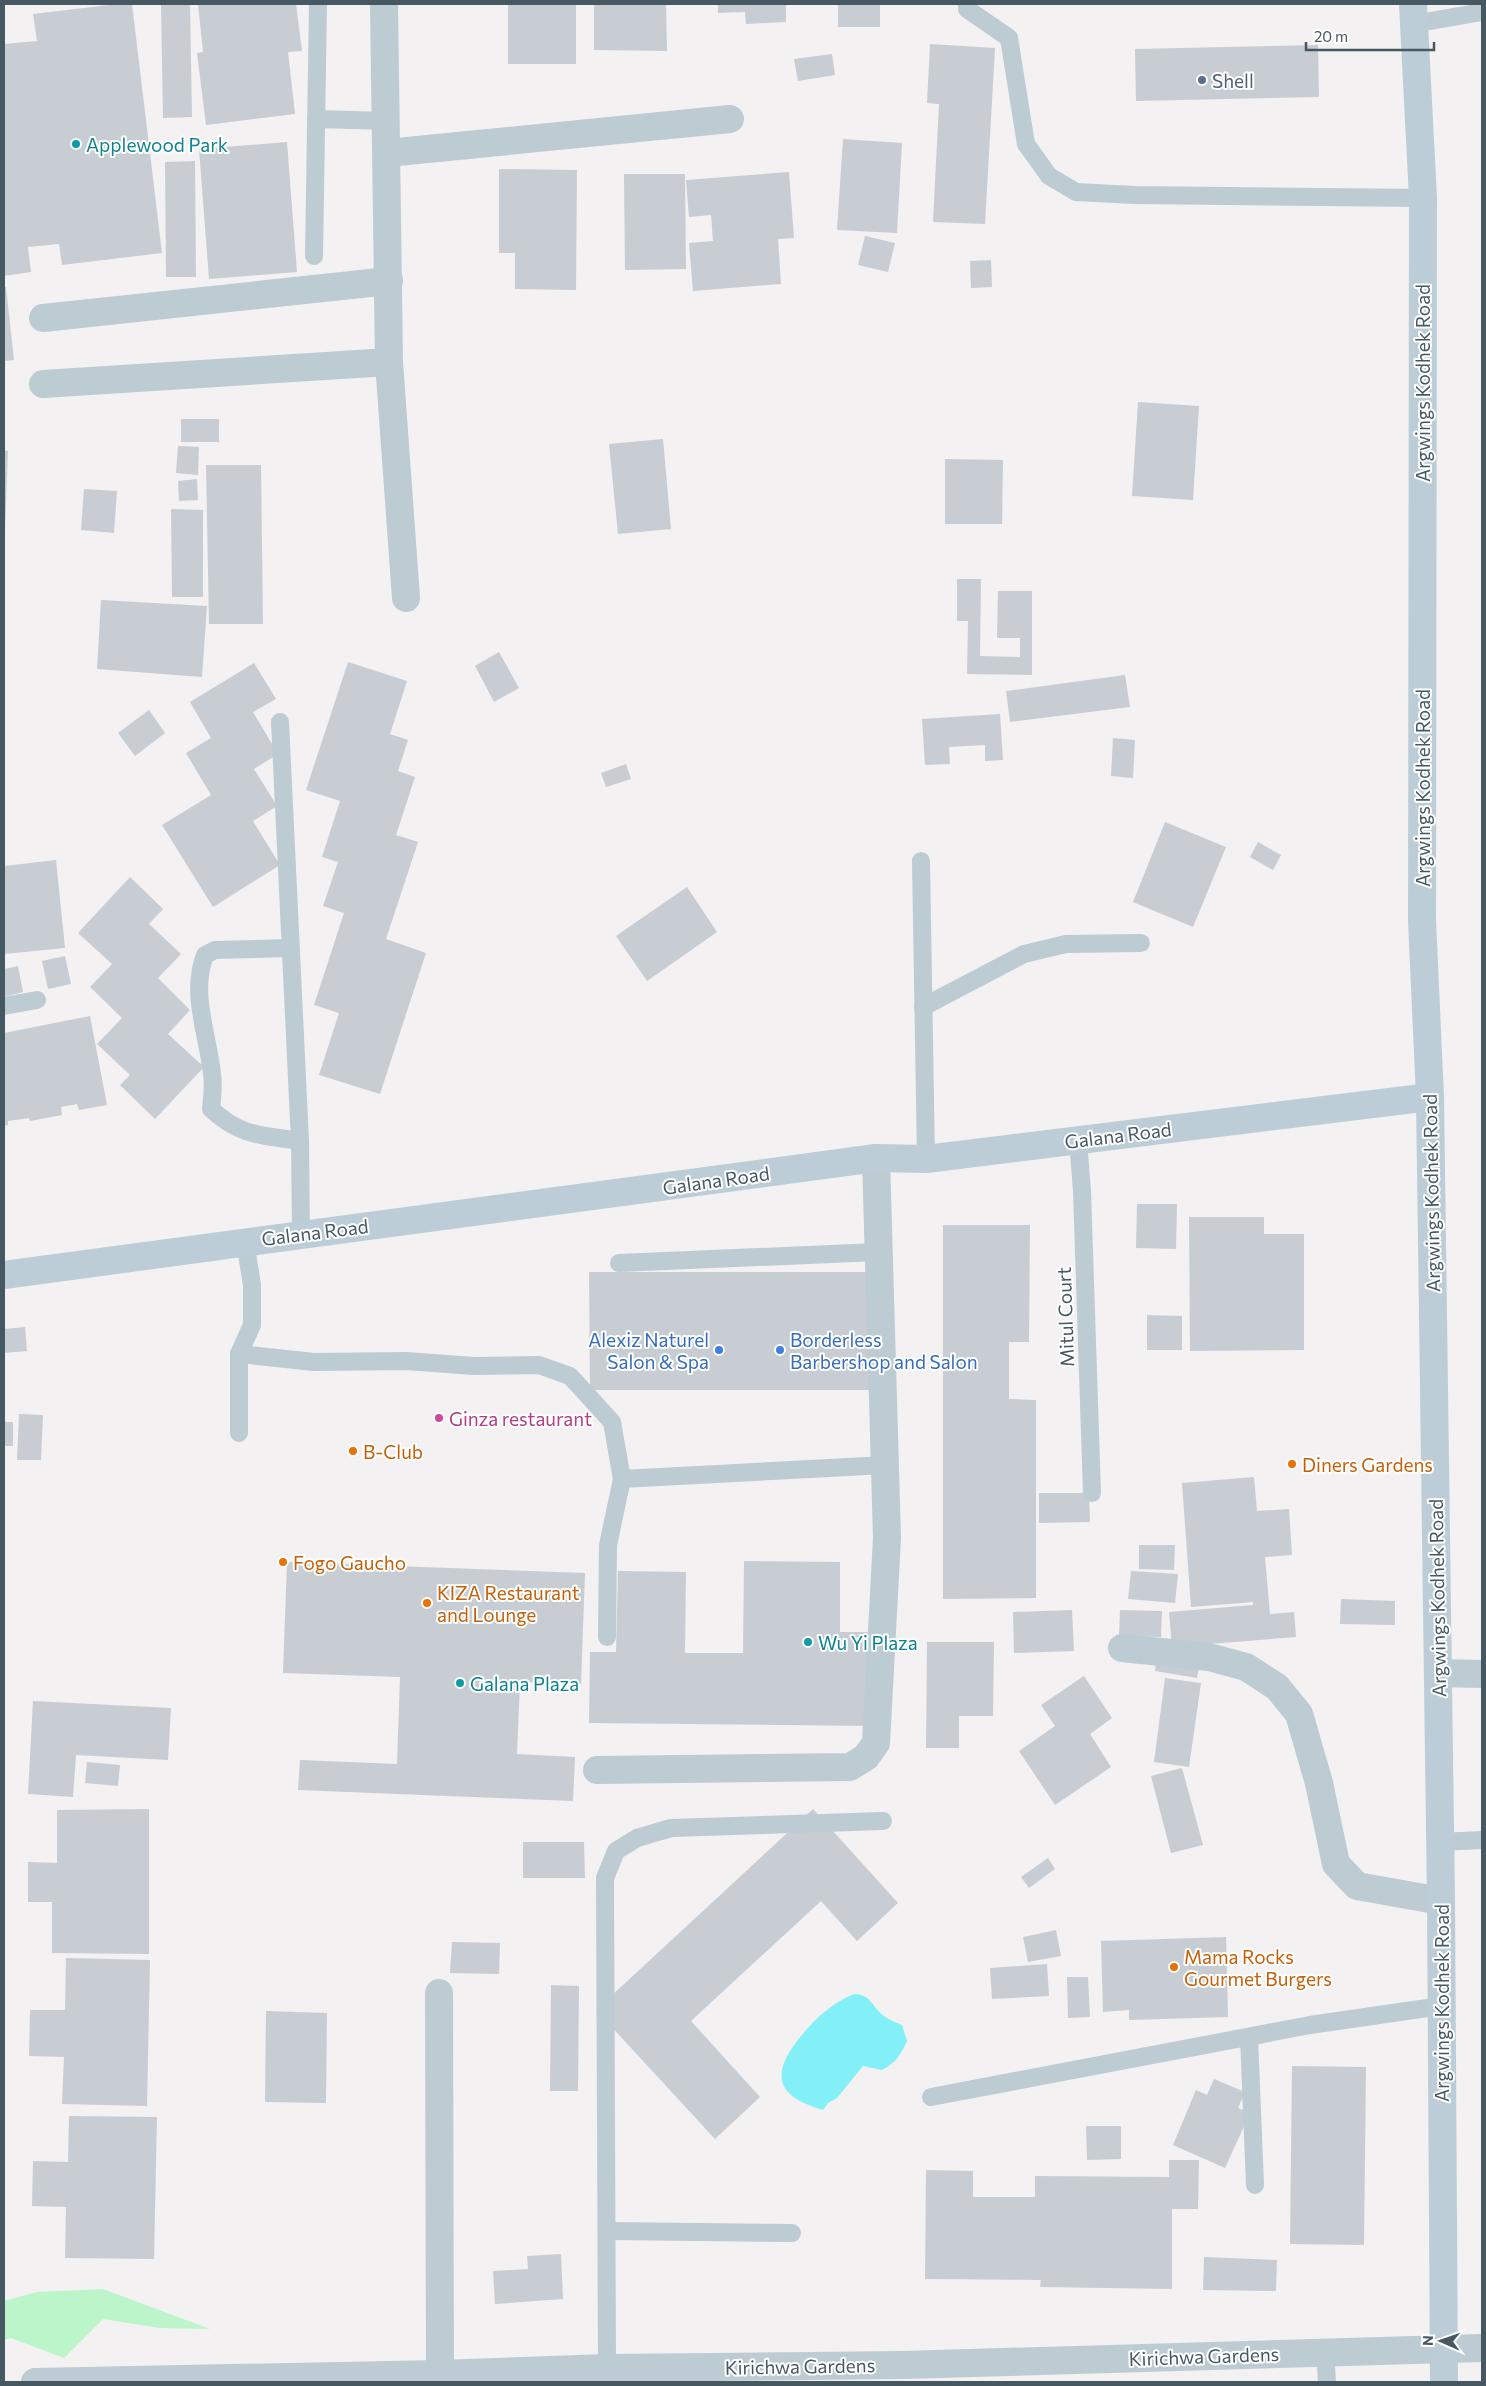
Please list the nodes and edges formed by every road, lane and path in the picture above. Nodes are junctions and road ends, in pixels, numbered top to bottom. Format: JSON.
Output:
{"nodes":[{"id":1,"x":318,"y":4,"type":"edge"},
{"id":2,"x":384,"y":4,"type":"edge"},
{"id":3,"x":967,"y":4,"type":"edge"},
{"id":4,"x":1482,"y":12,"type":"edge"},
{"id":5,"x":1413,"y":14,"type":"edge"},
{"id":6,"x":316,"y":119,"type":"junction"},
{"id":7,"x":730,"y":119,"type":"dead end"},
{"id":8,"x":386,"y":121,"type":"junction"},
{"id":9,"x":387,"y":152,"type":"junction"},
{"id":10,"x":1422,"y":198,"type":"junction"},
{"id":11,"x":314,"y":256,"type":"dead end"},
{"id":12,"x":389,"y":281,"type":"junction"},
{"id":13,"x":43,"y":318,"type":"dead end"},
{"id":14,"x":389,"y":362,"type":"junction"},
{"id":15,"x":43,"y":384,"type":"dead end"},
{"id":16,"x":406,"y":598,"type":"dead end"},
{"id":17,"x":280,"y":722,"type":"dead end"},
{"id":18,"x":921,"y":861,"type":"dead end"},
{"id":19,"x":1141,"y":943,"type":"dead end"},
{"id":20,"x":290,"y":948,"type":"junction"},
{"id":21,"x":38,"y":1000,"type":"dead end"},
{"id":22,"x":4,"y":1006,"type":"edge"},
{"id":23,"x":923,"y":1007,"type":"junction"},
{"id":24,"x":1430,"y":1097,"type":"junction"},
{"id":25,"x":1078,"y":1140,"type":"junction"},
{"id":26,"x":300,"y":1141,"type":"junction"},
{"id":27,"x":876,"y":1158,"type":"junction"},
{"id":28,"x":926,"y":1159,"type":"junction"},
{"id":29,"x":300,"y":1235,"type":"junction"},
{"id":30,"x":246,"y":1241,"type":"junction"},
{"id":31,"x":878,"y":1252,"type":"junction"},
{"id":32,"x":619,"y":1263,"type":"dead end"},
{"id":33,"x":4,"y":1275,"type":"edge"},
{"id":34,"x":239,"y":1354,"type":"junction"},
{"id":35,"x":239,"y":1433,"type":"dead end"},
{"id":36,"x":886,"y":1465,"type":"junction"},
{"id":37,"x":622,"y":1479,"type":"junction"},
{"id":38,"x":1092,"y":1493,"type":"dead end"},
{"id":39,"x":607,"y":1637,"type":"dead end"},
{"id":40,"x":1122,"y":1648,"type":"dead end"},
{"id":41,"x":1438,"y":1673,"type":"junction"},
{"id":42,"x":1482,"y":1674,"type":"edge"},
{"id":43,"x":597,"y":1770,"type":"dead end"},
{"id":44,"x":883,"y":1821,"type":"dead end"},
{"id":45,"x":1482,"y":1840,"type":"edge"},
{"id":46,"x":1440,"y":1842,"type":"junction"},
{"id":47,"x":1441,"y":1901,"type":"junction"},
{"id":48,"x":438,"y":1993,"type":"dead end"},
{"id":49,"x":1441,"y":2006,"type":"junction"},
{"id":50,"x":1249,"y":2037,"type":"junction"},
{"id":51,"x":931,"y":2097,"type":"dead end"},
{"id":52,"x":1255,"y":2185,"type":"dead end"},
{"id":53,"x":607,"y":2231,"type":"junction"},
{"id":54,"x":792,"y":2233,"type":"dead end"},
{"id":55,"x":1444,"y":2348,"type":"junction"},
{"id":56,"x":1482,"y":2348,"type":"edge"},
{"id":57,"x":1325,"y":2352,"type":"junction"},
{"id":58,"x":608,"y":2368,"type":"junction"},
{"id":59,"x":654,"y":2375,"type":"edge"},
{"id":60,"x":439,"y":2378,"type":"edge"},
{"id":61,"x":35,"y":2382,"type":"edge"},
{"id":62,"x":1327,"y":2382,"type":"edge"},
{"id":63,"x":1444,"y":2382,"type":"edge"}],
"edges":[{"from":1,"to":6,"type":"lane"},
{"from":2,"to":8,"type":"street"},
{"from":3,"to":10,"type":"lane"},
{"from":4,"to":5,"type":"lane"},
{"from":5,"to":10,"type":"main road","name":"Argwings Kodhek Road"},
{"from":6,"to":8,"type":"lane"},
{"from":6,"to":11,"type":"lane"},
{"from":7,"to":9,"type":"street"},
{"from":8,"to":9,"type":"street"},
{"from":9,"to":12,"type":"street"},
{"from":10,"to":24,"type":"main road","name":"Argwings Kodhek Road"},
{"from":12,"to":13,"type":"street"},
{"from":12,"to":14,"type":"street"},
{"from":14,"to":15,"type":"street"},
{"from":14,"to":16,"type":"street"},
{"from":17,"to":20,"type":"lane"},
{"from":18,"to":23,"type":"lane"},
{"from":19,"to":23,"type":"lane"},
{"from":20,"to":26,"type":"lane"},
{"from":20,"to":26,"type":"lane"},
{"from":21,"to":22,"type":"lane"},
{"from":23,"to":28,"type":"lane"},
{"from":24,"to":25,"type":"main road","name":"Galana Road"},
{"from":24,"to":41,"type":"main road","name":"Argwings Kodhek Road"},
{"from":25,"to":28,"type":"main road","name":"Galana Road"},
{"from":25,"to":38,"type":"lane","name":"Mitul Court"},
{"from":26,"to":29,"type":"lane"},
{"from":27,"to":28,"type":"main road","name":"Galana Road"},
{"from":27,"to":29,"type":"main road","name":"Galana Road"},
{"from":27,"to":31,"type":"street"},
{"from":29,"to":30,"type":"main road","name":"Galana Road"},
{"from":30,"to":33,"type":"main road","name":"Galana Road"},
{"from":30,"to":34,"type":"lane"},
{"from":31,"to":32,"type":"lane"},
{"from":31,"to":36,"type":"street"},
{"from":34,"to":35,"type":"lane"},
{"from":34,"to":37,"type":"lane"},
{"from":36,"to":37,"type":"lane"},
{"from":36,"to":43,"type":"street"},
{"from":37,"to":39,"type":"lane"},
{"from":40,"to":47,"type":"street"},
{"from":41,"to":42,"type":"street"},
{"from":41,"to":46,"type":"main road","name":"Argwings Kodhek Road"},
{"from":44,"to":53,"type":"lane"},
{"from":45,"to":46,"type":"lane"},
{"from":46,"to":47,"type":"main road","name":"Argwings Kodhek Road"},
{"from":47,"to":49,"type":"main road","name":"Argwings Kodhek Road"},
{"from":48,"to":60,"type":"street"},
{"from":49,"to":50,"type":"lane"},
{"from":49,"to":55,"type":"main road","name":"Argwings Kodhek Road"},
{"from":50,"to":51,"type":"lane"},
{"from":50,"to":52,"type":"lane"},
{"from":53,"to":54,"type":"lane"},
{"from":53,"to":58,"type":"lane"},
{"from":55,"to":56,"type":"street","name":"Kirichwa Gardens"},
{"from":55,"to":57,"type":"street","name":"Kirichwa Gardens"},
{"from":55,"to":63,"type":"main road","name":"Argwings Kodhek Road"},
{"from":57,"to":59,"type":"street","name":"Kirichwa Gardens"},
{"from":57,"to":62,"type":"lane"},
{"from":58,"to":59,"type":"street","name":"Kirichwa Gardens"},
{"from":58,"to":60,"type":"street","name":"Kirichwa Gardens"},
{"from":60,"to":61,"type":"street","name":"Kirichwa Gardens"}]}
